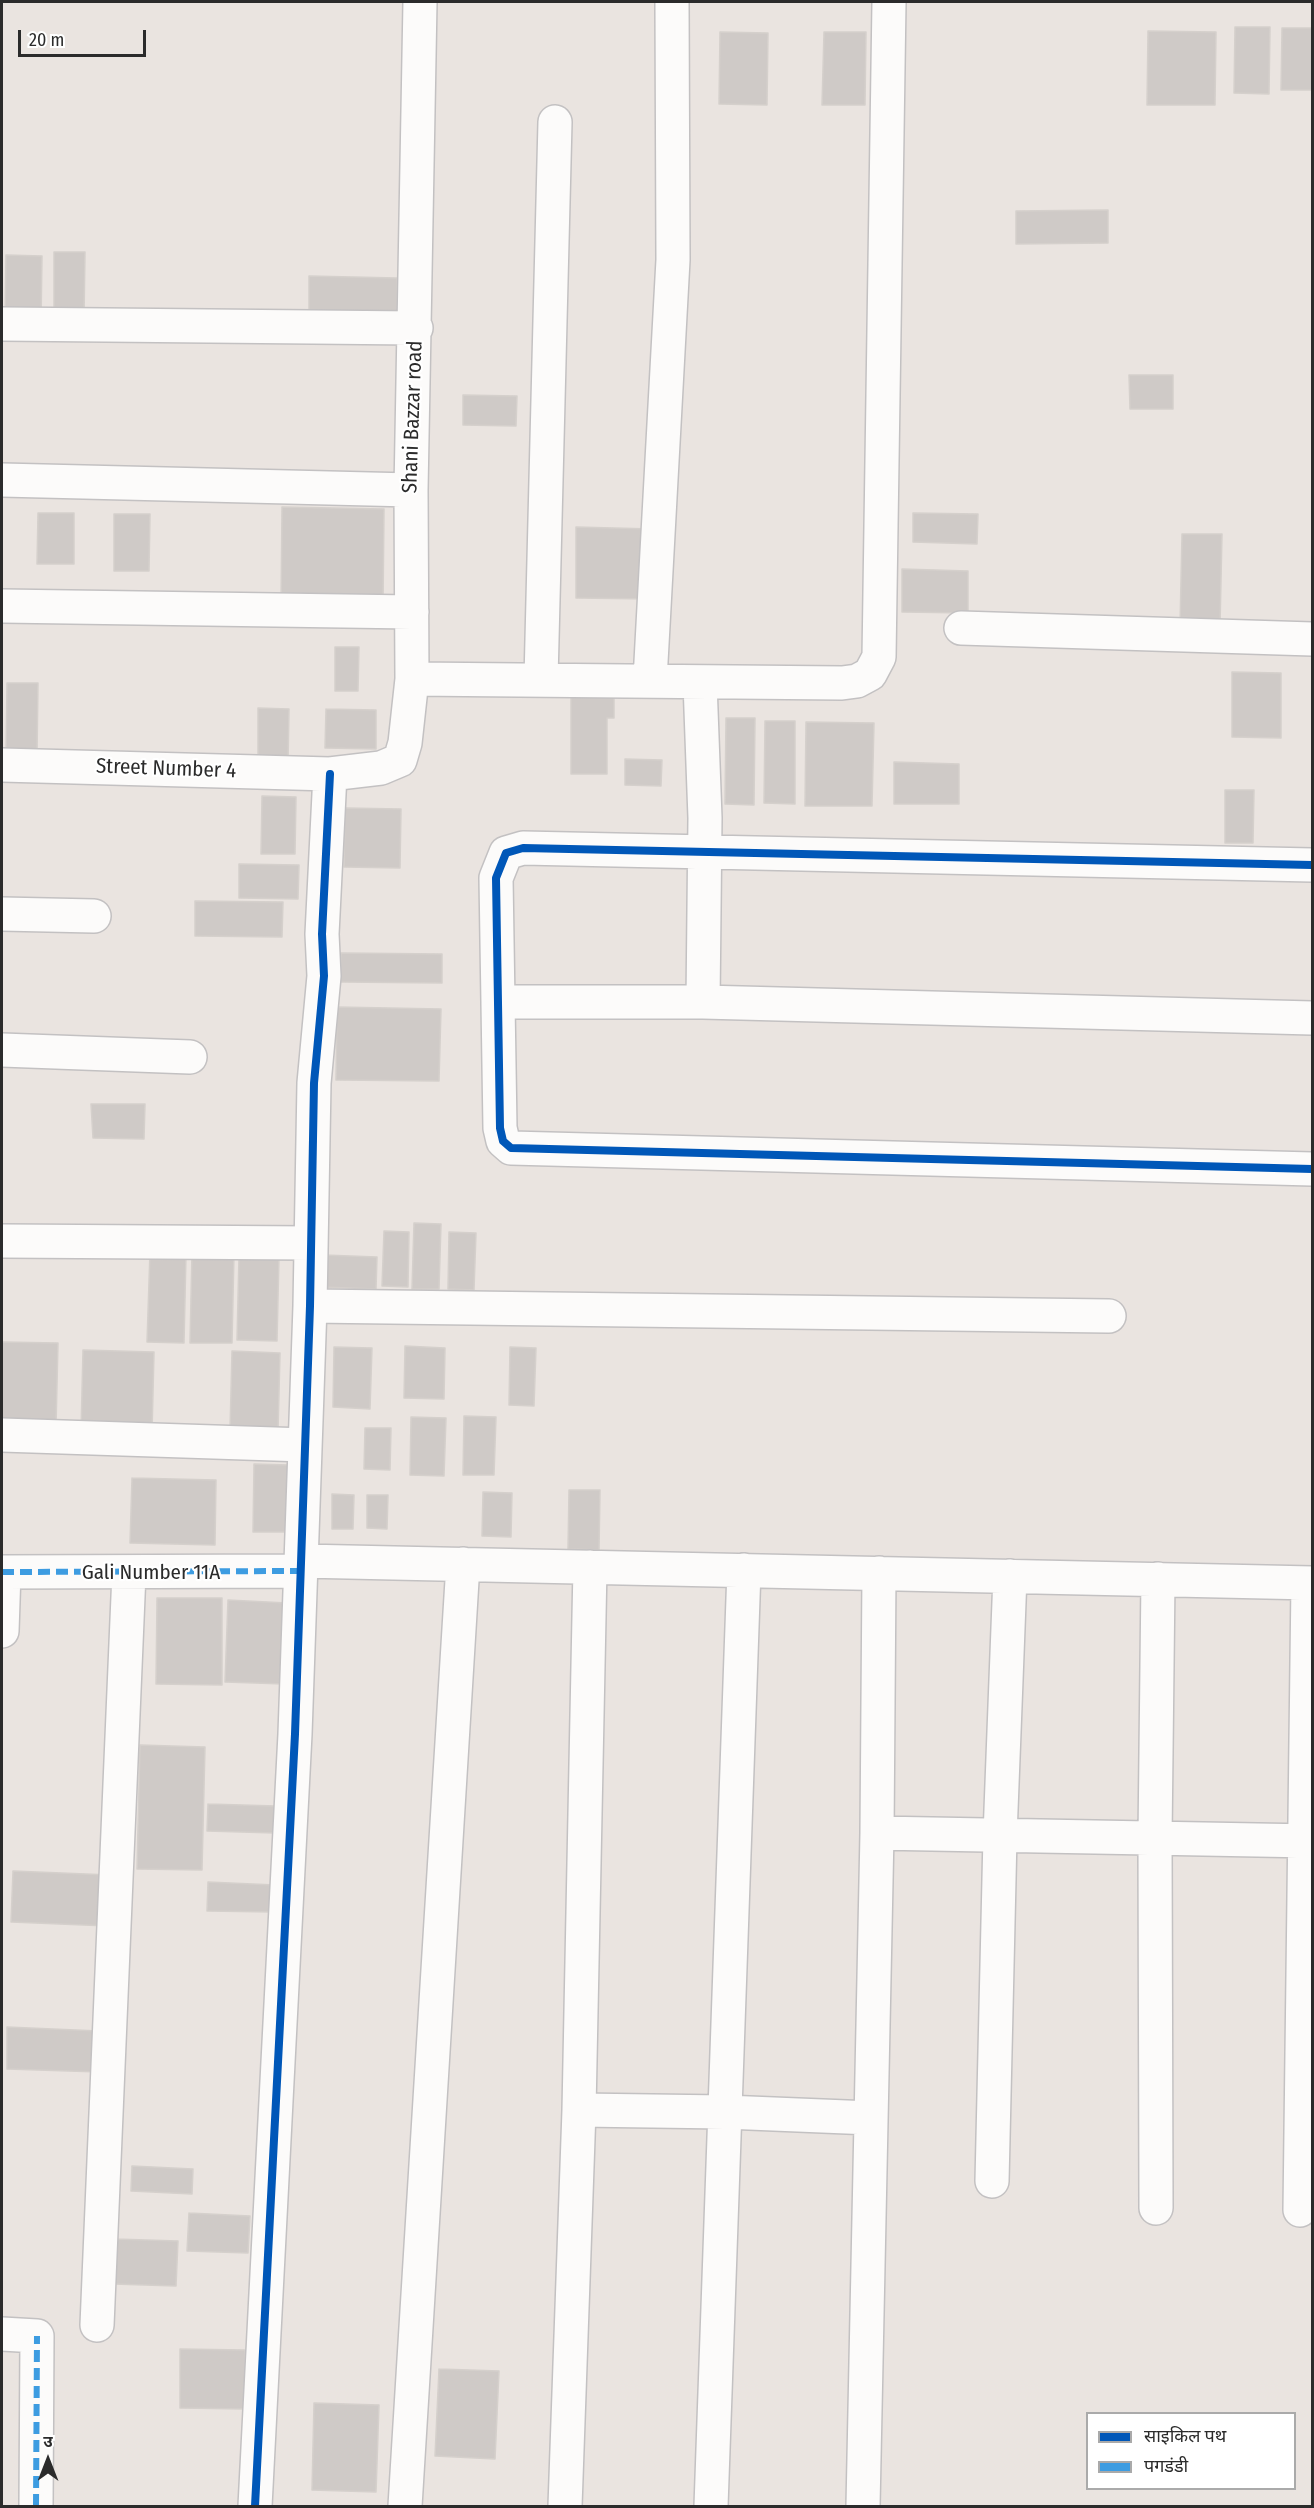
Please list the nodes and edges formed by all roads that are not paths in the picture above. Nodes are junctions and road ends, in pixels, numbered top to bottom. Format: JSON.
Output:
{"nodes":[{"id":1,"x":420,"y":2,"type":"edge"},
{"id":2,"x":672,"y":2,"type":"edge"},
{"id":3,"x":889,"y":2,"type":"edge"},
{"id":4,"x":555,"y":122,"type":"dead end"},
{"id":5,"x":2,"y":324,"type":"edge"},
{"id":6,"x":416,"y":328,"type":"junction"},
{"id":7,"x":2,"y":480,"type":"edge"},
{"id":8,"x":411,"y":490,"type":"junction"},
{"id":9,"x":2,"y":606,"type":"edge"},
{"id":10,"x":412,"y":612,"type":"junction"},
{"id":11,"x":961,"y":628,"type":"dead end"},
{"id":12,"x":1312,"y":639,"type":"edge"},
{"id":13,"x":412,"y":678,"type":"junction"},
{"id":14,"x":541,"y":679,"type":"junction"},
{"id":15,"x":650,"y":680,"type":"junction"},
{"id":16,"x":700,"y":683,"type":"junction"},
{"id":17,"x":2,"y":765,"type":"edge"},
{"id":18,"x":330,"y":774,"type":"junction"},
{"id":19,"x":703,"y":852,"type":"junction"},
{"id":20,"x":1312,"y":865,"type":"edge"},
{"id":21,"x":2,"y":914,"type":"edge"},
{"id":22,"x":94,"y":916,"type":"dead end"},
{"id":23,"x":498,"y":1002,"type":"junction"},
{"id":24,"x":704,"y":1002,"type":"junction"},
{"id":25,"x":1312,"y":1018,"type":"edge"},
{"id":26,"x":2,"y":1050,"type":"edge"},
{"id":27,"x":190,"y":1057,"type":"dead end"},
{"id":28,"x":1312,"y":1169,"type":"edge"},
{"id":29,"x":2,"y":1241,"type":"edge"},
{"id":30,"x":311,"y":1243,"type":"junction"},
{"id":31,"x":310,"y":1306,"type":"junction"},
{"id":32,"x":1109,"y":1316,"type":"dead end"},
{"id":33,"x":2,"y":1435,"type":"edge"},
{"id":34,"x":305,"y":1445,"type":"junction"},
{"id":35,"x":463,"y":1564,"type":"junction"},
{"id":36,"x":301,"y":1566,"type":"junction"},
{"id":37,"x":590,"y":1567,"type":"junction"},
{"id":38,"x":744,"y":1570,"type":"junction"},
{"id":39,"x":3,"y":1572,"type":"edge"},
{"id":40,"x":129,"y":1574,"type":"junction"},
{"id":41,"x":879,"y":1574,"type":"junction"},
{"id":42,"x":1010,"y":1576,"type":"junction"},
{"id":43,"x":1158,"y":1579,"type":"junction"},
{"id":44,"x":1310,"y":1583,"type":"edge"},
{"id":45,"x":2,"y":1631,"type":"edge"},
{"id":46,"x":878,"y":1833,"type":"junction"},
{"id":47,"x":1000,"y":1836,"type":"junction"},
{"id":48,"x":1155,"y":1838,"type":"junction"},
{"id":49,"x":1308,"y":1841,"type":"edge"},
{"id":50,"x":579,"y":2110,"type":"junction"},
{"id":51,"x":725,"y":2112,"type":"junction"},
{"id":52,"x":871,"y":2118,"type":"junction"},
{"id":53,"x":992,"y":2181,"type":"dead end"},
{"id":54,"x":1156,"y":2208,"type":"dead end"},
{"id":55,"x":1300,"y":2210,"type":"dead end"},
{"id":56,"x":97,"y":2325,"type":"dead end"},
{"id":57,"x":2,"y":2334,"type":"edge"},
{"id":58,"x":36,"y":2506,"type":"edge"},
{"id":59,"x":255,"y":2506,"type":"edge"},
{"id":60,"x":405,"y":2506,"type":"edge"},
{"id":61,"x":565,"y":2506,"type":"edge"},
{"id":62,"x":711,"y":2506,"type":"edge"},
{"id":63,"x":862,"y":2506,"type":"edge"}],
"edges":[{"from":1,"to":6,"type":"street","name":"Shani Bazzar road"},
{"from":2,"to":15,"type":"street"},
{"from":3,"to":16,"type":"street"},
{"from":4,"to":14,"type":"street"},
{"from":5,"to":6,"type":"street"},
{"from":6,"to":8,"type":"street","name":"Shani Bazzar road"},
{"from":7,"to":8,"type":"street"},
{"from":8,"to":10,"type":"street","name":"Shani Bazzar road"},
{"from":9,"to":10,"type":"street"},
{"from":10,"to":13,"type":"street","name":"Shani Bazzar road"},
{"from":11,"to":12,"type":"street"},
{"from":13,"to":14,"type":"street"},
{"from":13,"to":18,"type":"street","name":"Shani Bazzar road"},
{"from":14,"to":15,"type":"street"},
{"from":15,"to":16,"type":"street"},
{"from":16,"to":19,"type":"street"},
{"from":17,"to":18,"type":"street","name":"Street Number 4"},
{"from":18,"to":30,"type":"street"},
{"from":19,"to":20,"type":"street"},
{"from":19,"to":23,"type":"street"},
{"from":19,"to":24,"type":"street"},
{"from":21,"to":22,"type":"street"},
{"from":23,"to":24,"type":"street"},
{"from":23,"to":28,"type":"street"},
{"from":24,"to":25,"type":"street"},
{"from":26,"to":27,"type":"street"},
{"from":29,"to":30,"type":"street"},
{"from":30,"to":31,"type":"street"},
{"from":31,"to":32,"type":"street"},
{"from":31,"to":34,"type":"street"},
{"from":33,"to":34,"type":"street"},
{"from":34,"to":36,"type":"street"},
{"from":35,"to":36,"type":"street","name":"Gali Number 11A"},
{"from":35,"to":37,"type":"street","name":"Gali Number 11A"},
{"from":35,"to":60,"type":"street"},
{"from":36,"to":40,"type":"street","name":"Gali Number 11A"},
{"from":36,"to":59,"type":"street"},
{"from":37,"to":38,"type":"street","name":"Gali Number 11A"},
{"from":37,"to":50,"type":"street"},
{"from":38,"to":41,"type":"street","name":"Gali Number 11A"},
{"from":38,"to":51,"type":"street"},
{"from":39,"to":40,"type":"street","name":"Gali Number 11A"},
{"from":39,"to":45,"type":"street"},
{"from":40,"to":56,"type":"street"},
{"from":41,"to":42,"type":"street","name":"Gali Number 11A"},
{"from":41,"to":46,"type":"street"},
{"from":42,"to":43,"type":"street","name":"Gali Number 11A"},
{"from":42,"to":47,"type":"street"},
{"from":43,"to":44,"type":"street","name":"Gali Number 11A"},
{"from":43,"to":48,"type":"street"},
{"from":44,"to":49,"type":"street"},
{"from":46,"to":47,"type":"street"},
{"from":46,"to":52,"type":"street"},
{"from":47,"to":48,"type":"street"},
{"from":47,"to":53,"type":"street"},
{"from":48,"to":49,"type":"street"},
{"from":48,"to":54,"type":"street"},
{"from":49,"to":55,"type":"street"},
{"from":50,"to":51,"type":"street"},
{"from":50,"to":61,"type":"street"},
{"from":51,"to":52,"type":"street"},
{"from":51,"to":62,"type":"street"},
{"from":52,"to":63,"type":"street"},
{"from":57,"to":58,"type":"street"}]}
